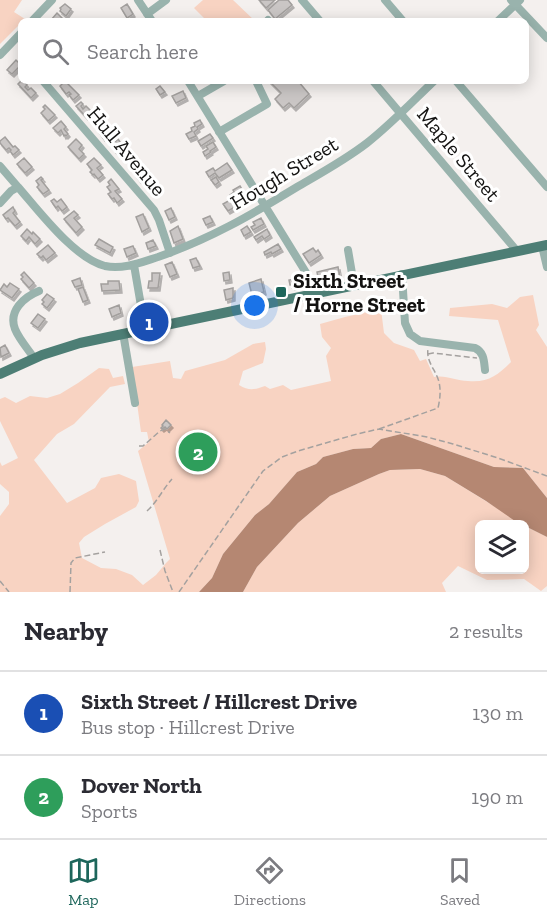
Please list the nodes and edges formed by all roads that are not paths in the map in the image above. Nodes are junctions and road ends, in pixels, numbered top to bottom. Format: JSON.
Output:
{"nodes":[{"id":1,"x":52,"y":0,"type":"edge"},
{"id":2,"x":138,"y":0,"type":"edge"},
{"id":3,"x":166,"y":0,"type":"edge"},
{"id":4,"x":302,"y":0,"type":"edge"},
{"id":5,"x":385,"y":0,"type":"edge"},
{"id":6,"x":515,"y":2,"type":"edge"},
{"id":7,"x":35,"y":18,"type":"edge"},
{"id":8,"x":149,"y":18,"type":"edge"},
{"id":9,"x":151,"y":18,"type":"edge"},
{"id":10,"x":314,"y":18,"type":"edge"},
{"id":11,"x":400,"y":18,"type":"edge"},
{"id":12,"x":501,"y":18,"type":"edge"},
{"id":13,"x":18,"y":36,"type":"edge"},
{"id":14,"x":547,"y":38,"type":"edge"},
{"id":15,"x":0,"y":55,"type":"edge"},
{"id":16,"x":47,"y":84,"type":"edge"},
{"id":17,"x":190,"y":84,"type":"edge"},
{"id":18,"x":219,"y":84,"type":"edge"},
{"id":19,"x":257,"y":84,"type":"edge"},
{"id":20,"x":376,"y":84,"type":"edge"},
{"id":21,"x":431,"y":84,"type":"edge"},
{"id":22,"x":459,"y":84,"type":"edge"},
{"id":23,"x":198,"y":96,"type":"junction"},
{"id":24,"x":400,"y":113,"type":"junction"},
{"id":25,"x":219,"y":132,"type":"junction"},
{"id":26,"x":0,"y":166,"type":"edge"},
{"id":27,"x":18,"y":187,"type":"junction"},
{"id":28,"x":547,"y":187,"type":"edge"},
{"id":29,"x":0,"y":203,"type":"edge"},
{"id":30,"x":264,"y":207,"type":"junction"},
{"id":31,"x":545,"y":245,"type":"edge"},
{"id":32,"x":348,"y":250,"type":"dead end"},
{"id":33,"x":517,"y":251,"type":"junction"},
{"id":34,"x":170,"y":252,"type":"junction"},
{"id":35,"x":134,"y":265,"type":"junction"},
{"id":36,"x":547,"y":267,"type":"edge"},
{"id":37,"x":402,"y":274,"type":"junction"},
{"id":38,"x":354,"y":285,"type":"junction"},
{"id":39,"x":39,"y":291,"type":"dead end"},
{"id":40,"x":318,"y":292,"type":"junction"},
{"id":41,"x":145,"y":329,"type":"junction"},
{"id":42,"x":123,"y":333,"type":"junction"},
{"id":43,"x":34,"y":358,"type":"junction"},
{"id":44,"x":485,"y":370,"type":"dead end"},
{"id":45,"x":0,"y":374,"type":"edge"},
{"id":46,"x":135,"y":403,"type":"dead end"}],
"edges":[{"from":1,"to":7,"type":"street"},
{"from":2,"to":8,"type":"street"},
{"from":3,"to":9,"type":"street"},
{"from":4,"to":10,"type":"street"},
{"from":5,"to":11,"type":"street"},
{"from":6,"to":12,"type":"street"},
{"from":6,"to":14,"type":"street"},
{"from":13,"to":15,"type":"street"},
{"from":16,"to":34,"type":"street","name":"Hull Avenue"},
{"from":17,"to":23,"type":"street"},
{"from":18,"to":23,"type":"street"},
{"from":19,"to":25,"type":"street"},
{"from":20,"to":24,"type":"street","name":"Maple Street"},
{"from":21,"to":24,"type":"street","name":"Hough Street"},
{"from":22,"to":28,"type":"street"},
{"from":23,"to":25,"type":"street"},
{"from":24,"to":30,"type":"street","name":"Hough Street"},
{"from":24,"to":33,"type":"street","name":"Maple Street"},
{"from":25,"to":30,"type":"street"},
{"from":26,"to":27,"type":"street","name":"Hough Street"},
{"from":27,"to":29,"type":"street"},
{"from":27,"to":35,"type":"street","name":"Hough Street"},
{"from":30,"to":34,"type":"street","name":"Hough Street"},
{"from":30,"to":40,"type":"street"},
{"from":31,"to":33,"type":"main road"},
{"from":31,"to":36,"type":"street"},
{"from":32,"to":38,"type":"street"},
{"from":33,"to":37,"type":"main road"},
{"from":34,"to":35,"type":"street","name":"Hough Street"},
{"from":35,"to":41,"type":"street"},
{"from":37,"to":38,"type":"main road"},
{"from":37,"to":44,"type":"street"},
{"from":38,"to":40,"type":"main road"},
{"from":39,"to":43,"type":"street"},
{"from":40,"to":41,"type":"main road"},
{"from":41,"to":42,"type":"main road"},
{"from":42,"to":43,"type":"main road"},
{"from":42,"to":46,"type":"street"},
{"from":43,"to":45,"type":"main road"}]}
